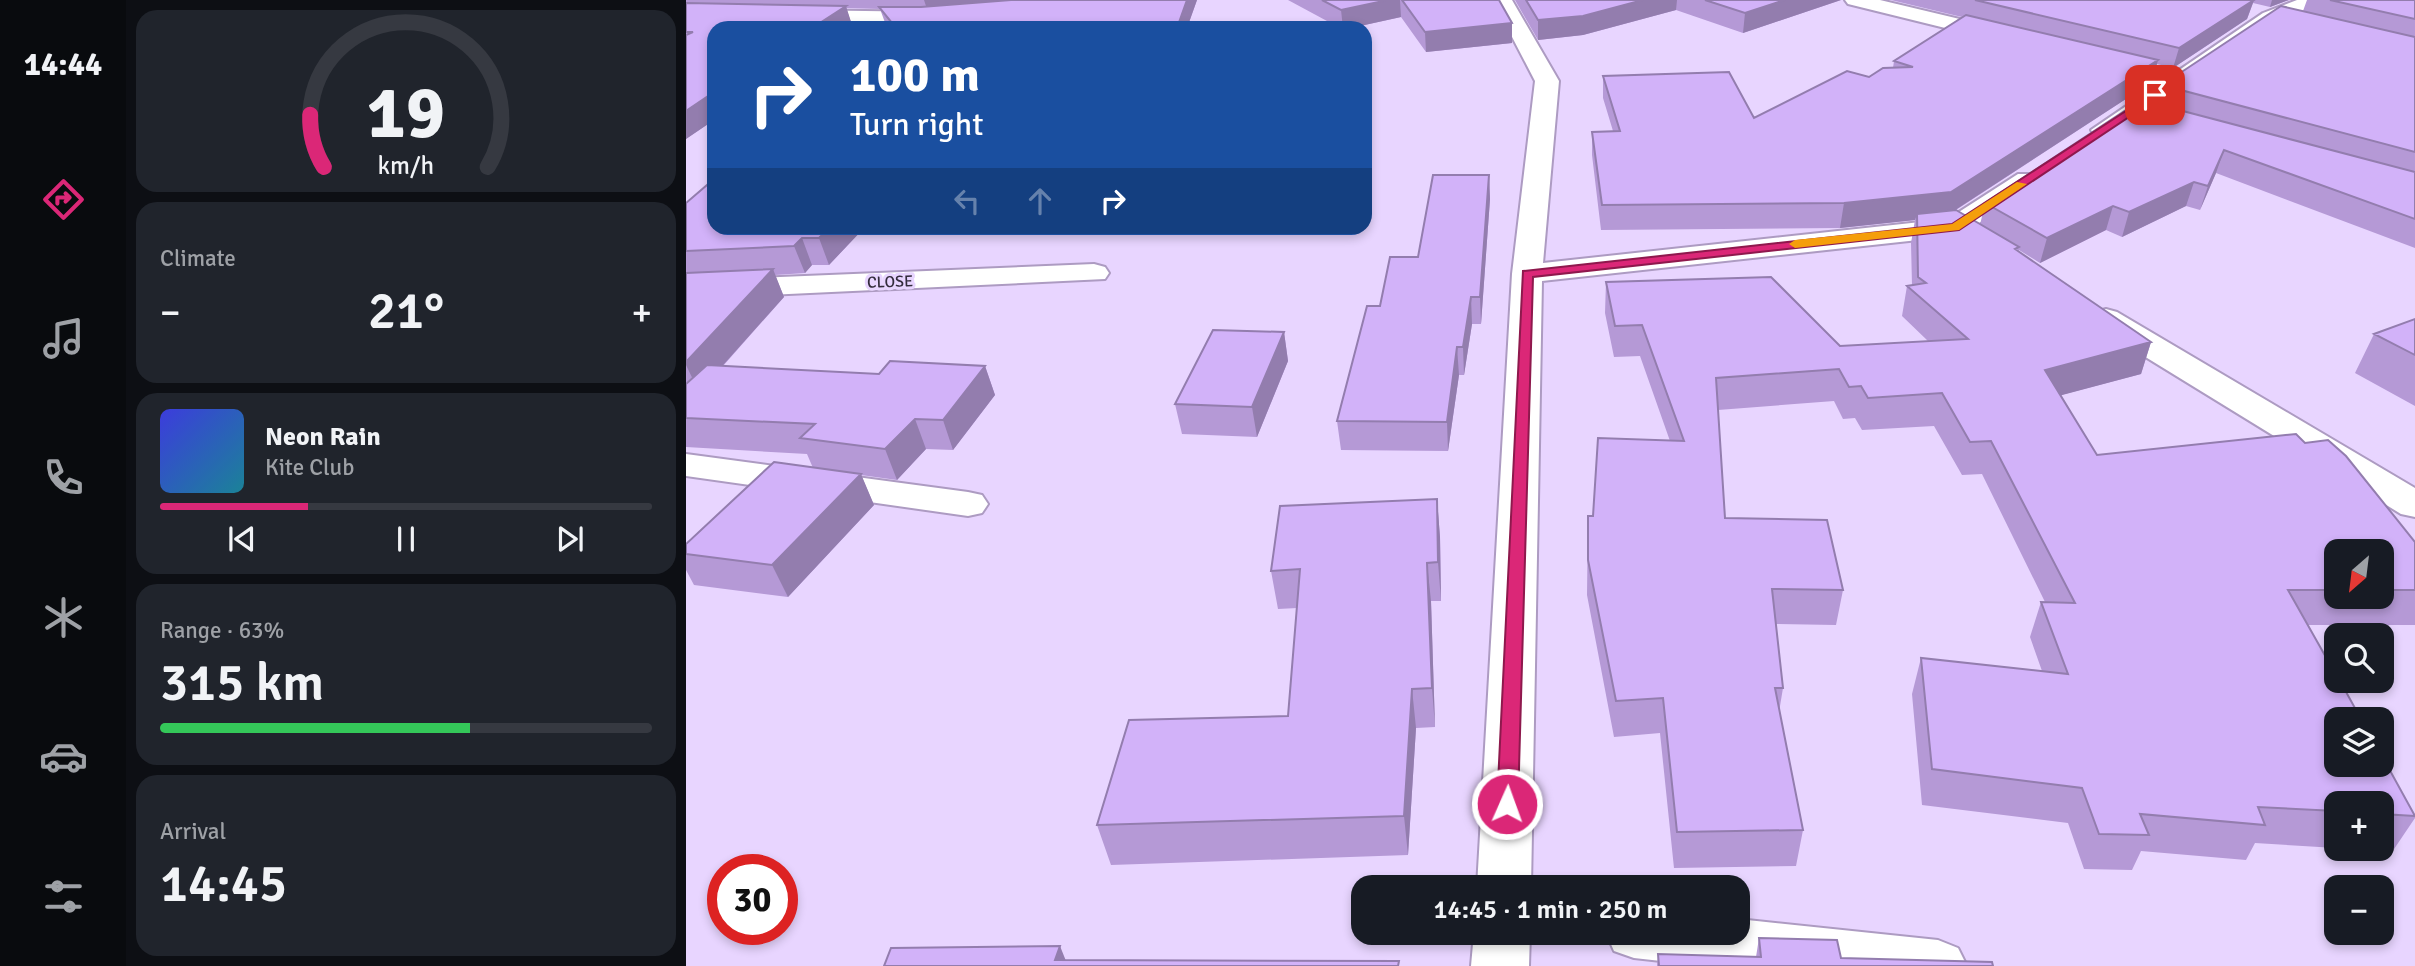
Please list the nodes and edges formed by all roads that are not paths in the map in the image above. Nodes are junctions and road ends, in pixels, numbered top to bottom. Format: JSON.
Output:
{"nodes":[{"id":1,"x":1498,"y":0,"type":"edge"},
{"id":2,"x":1855,"y":0,"type":"edge"},
{"id":3,"x":2243,"y":10,"type":"edge"},
{"id":4,"x":2313,"y":13,"type":"edge"},
{"id":5,"x":780,"y":15,"type":"edge"},
{"id":6,"x":954,"y":16,"type":"edge"},
{"id":7,"x":2270,"y":17,"type":"junction"},
{"id":8,"x":886,"y":21,"type":"edge"},
{"id":9,"x":930,"y":21,"type":"edge"},
{"id":10,"x":2016,"y":40,"type":"edge"},
{"id":11,"x":2150,"y":73,"type":"edge"},
{"id":12,"x":2177,"y":79,"type":"junction"},
{"id":13,"x":2133,"y":111,"type":"junction"},
{"id":14,"x":2160,"y":118,"type":"edge"},
{"id":15,"x":2078,"y":147,"type":"edge"},
{"id":16,"x":2044,"y":169,"type":"edge"},
{"id":17,"x":1955,"y":227,"type":"junction"},
{"id":18,"x":1990,"y":249,"type":"edge"},
{"id":19,"x":1094,"y":273,"type":"dead end"},
{"id":20,"x":1527,"y":274,"type":"junction"},
{"id":21,"x":686,"y":290,"type":"edge"},
{"id":22,"x":2085,"y":306,"type":"edge"},
{"id":23,"x":686,"y":465,"type":"edge"},
{"id":24,"x":968,"y":504,"type":"dead end"},
{"id":25,"x":2415,"y":505,"type":"edge"},
{"id":26,"x":1504,"y":875,"type":"edge"},
{"id":27,"x":1501,"y":945,"type":"edge"},
{"id":28,"x":1745,"y":945,"type":"edge"},
{"id":29,"x":1500,"y":966,"type":"edge"},
{"id":30,"x":1938,"y":966,"type":"edge"}],
"edges":[{"from":1,"to":20,"type":"street"},
{"from":2,"to":10,"type":"street"},
{"from":3,"to":7,"type":"street"},
{"from":4,"to":7,"type":"street"},
{"from":5,"to":8,"type":"street"},
{"from":6,"to":9,"type":"street"},
{"from":7,"to":12,"type":"street"},
{"from":11,"to":12,"type":"street"},
{"from":12,"to":13,"type":"street"},
{"from":13,"to":14,"type":"street"},
{"from":13,"to":15,"type":"street"},
{"from":16,"to":17,"type":"street"},
{"from":17,"to":18,"type":"street"},
{"from":17,"to":20,"type":"street"},
{"from":19,"to":21,"type":"street","name":"CLOSE"},
{"from":20,"to":26,"type":"street"},
{"from":22,"to":25,"type":"street"},
{"from":23,"to":24,"type":"street"},
{"from":27,"to":29,"type":"street"},
{"from":28,"to":30,"type":"street"}]}
